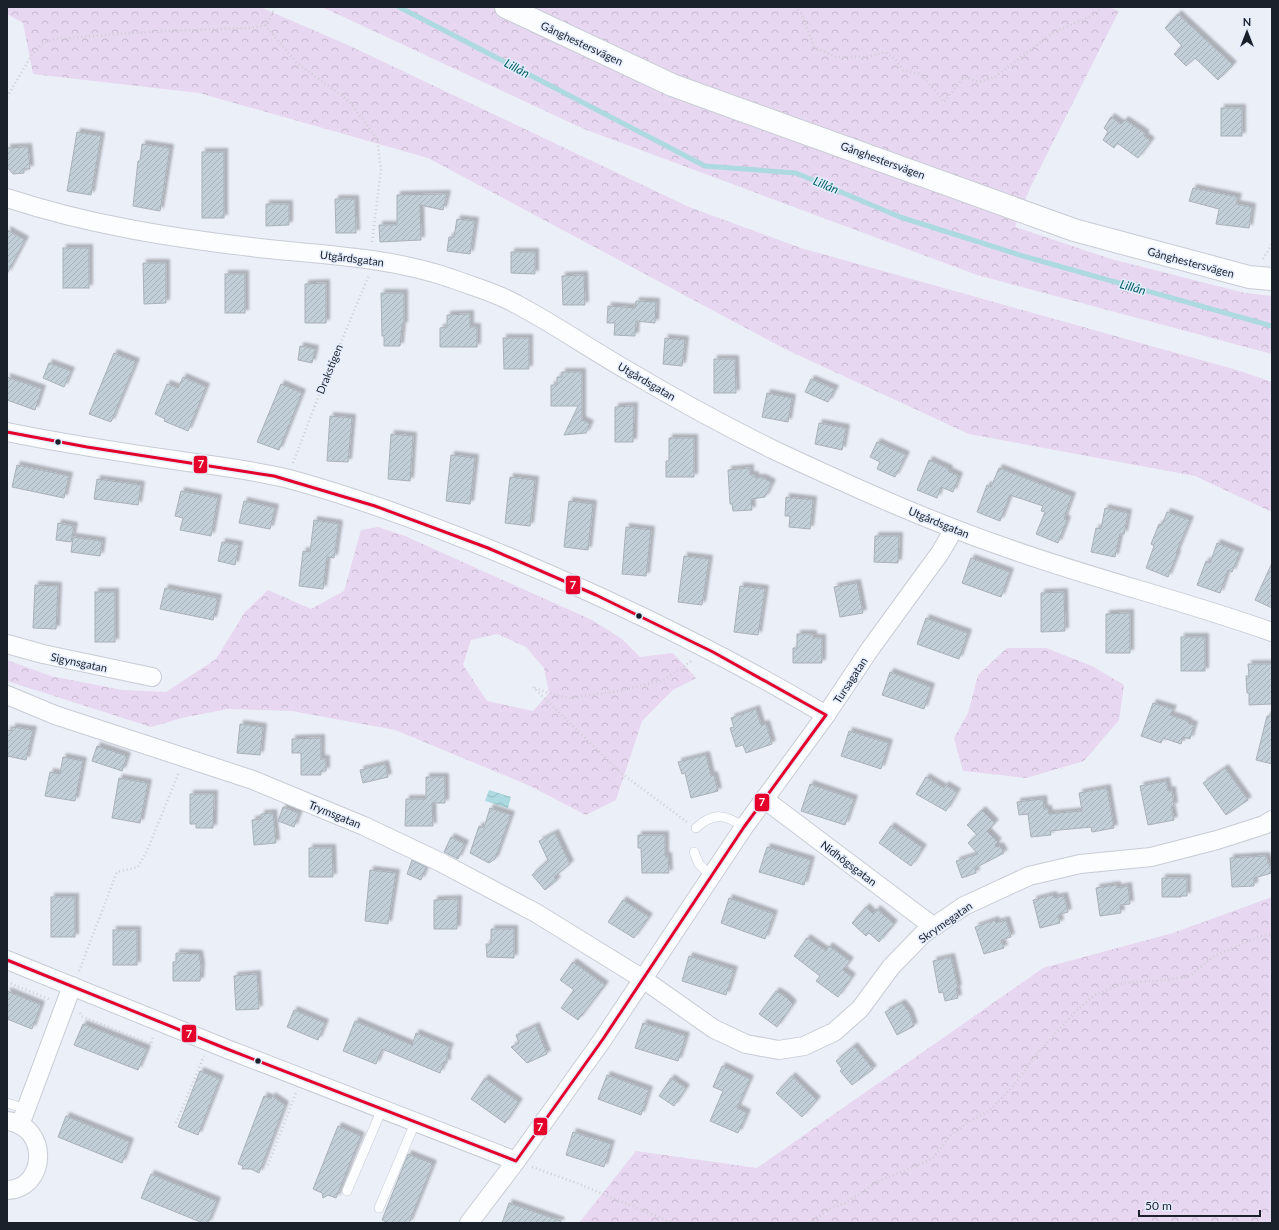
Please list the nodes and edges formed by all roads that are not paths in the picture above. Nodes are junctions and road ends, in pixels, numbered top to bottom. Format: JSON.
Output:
{"nodes":[{"id":1,"x":506,"y":7,"type":"edge"},
{"id":2,"x":7,"y":198,"type":"edge"},
{"id":3,"x":1272,"y":279,"type":"edge"},
{"id":4,"x":7,"y":432,"type":"edge"},
{"id":5,"x":954,"y":529,"type":"junction"},
{"id":6,"x":1272,"y":632,"type":"edge"},
{"id":7,"x":7,"y":644,"type":"edge"},
{"id":8,"x":152,"y":677,"type":"dead end"},
{"id":9,"x":7,"y":695,"type":"edge"},
{"id":10,"x":826,"y":715,"type":"junction"},
{"id":11,"x":764,"y":799,"type":"junction"},
{"id":12,"x":1272,"y":820,"type":"edge"},
{"id":13,"x":744,"y":827,"type":"junction"},
{"id":14,"x":696,"y":828,"type":"road end"},
{"id":15,"x":694,"y":852,"type":"dead end"},
{"id":16,"x":711,"y":876,"type":"junction"},
{"id":17,"x":934,"y":927,"type":"junction"},
{"id":18,"x":7,"y":960,"type":"edge"},
{"id":19,"x":643,"y":978,"type":"junction"},
{"id":20,"x":72,"y":986,"type":"junction"},
{"id":21,"x":7,"y":1103,"type":"edge"},
{"id":22,"x":382,"y":1109,"type":"junction"},
{"id":23,"x":18,"y":1118,"type":"edge"},
{"id":24,"x":415,"y":1123,"type":"junction"},
{"id":25,"x":516,"y":1162,"type":"junction"},
{"id":26,"x":7,"y":1190,"type":"edge"},
{"id":27,"x":347,"y":1191,"type":"dead end"},
{"id":28,"x":379,"y":1208,"type":"dead end"},
{"id":29,"x":469,"y":1223,"type":"edge"}],
"edges":[{"from":1,"to":3,"type":"street","name":"Gånghestersvägen"},
{"from":2,"to":5,"type":"street","name":"Utgårdsgatan"},
{"from":4,"to":10,"type":"street"},
{"from":5,"to":6,"type":"street","name":"Utgårdsgatan"},
{"from":5,"to":10,"type":"street","name":"Tursagatan"},
{"from":7,"to":8,"type":"street","name":"Sigynsgatan"},
{"from":9,"to":19,"type":"street","name":"Trymsgatan"},
{"from":10,"to":11,"type":"street","name":"Tursagatan"},
{"from":11,"to":13,"type":"street","name":"Tursagatan"},
{"from":11,"to":17,"type":"street","name":"Nidhögsgatan"},
{"from":12,"to":17,"type":"street","name":"Skrymegatan"},
{"from":13,"to":14,"type":"lane"},
{"from":13,"to":16,"type":"street","name":"Tursagatan"},
{"from":15,"to":16,"type":"lane"},
{"from":16,"to":19,"type":"street","name":"Tursagatan"},
{"from":17,"to":19,"type":"street","name":"Skrymegatan"},
{"from":18,"to":20,"type":"street"},
{"from":19,"to":25,"type":"street","name":"Tursagatan"},
{"from":20,"to":22,"type":"street"},
{"from":20,"to":23,"type":"street"},
{"from":21,"to":23,"type":"lane"},
{"from":22,"to":24,"type":"street"},
{"from":22,"to":27,"type":"lane"},
{"from":23,"to":26,"type":"street"},
{"from":24,"to":25,"type":"street"},
{"from":24,"to":28,"type":"lane"},
{"from":25,"to":29,"type":"street","name":"Tursagatan"}]}
